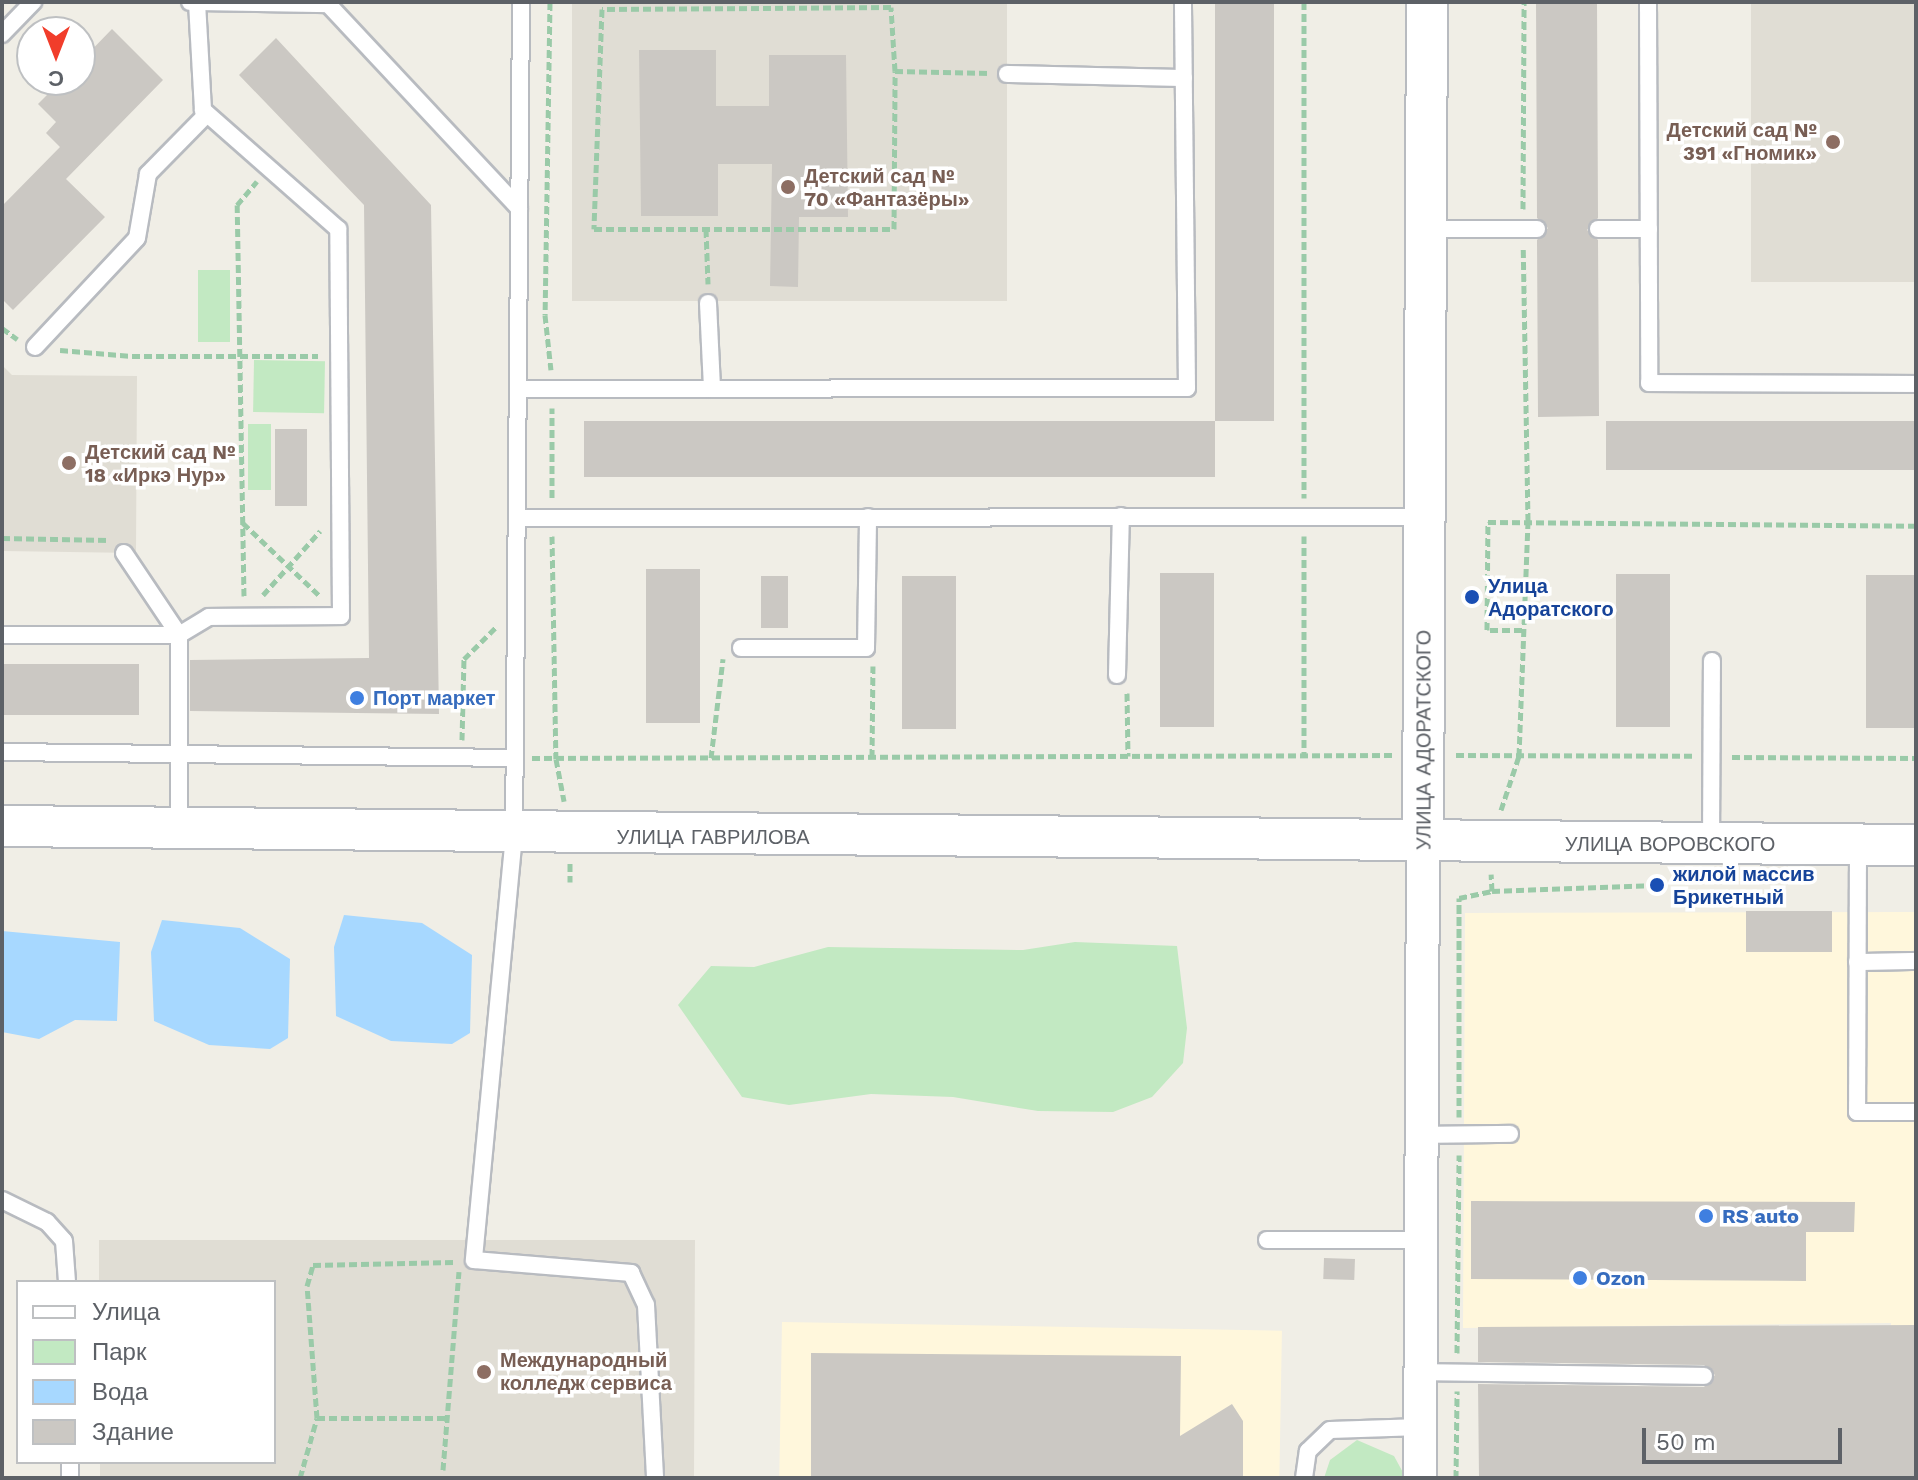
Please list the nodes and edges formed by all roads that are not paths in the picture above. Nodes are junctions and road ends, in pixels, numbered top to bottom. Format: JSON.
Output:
{"nodes":[{"id":1,"x":33,"y":2,"type":"edge"},
{"id":2,"x":521,"y":2,"type":"edge"},
{"id":3,"x":1183,"y":2,"type":"edge"},
{"id":4,"x":1427,"y":2,"type":"edge"},
{"id":5,"x":1648,"y":2,"type":"edge"},
{"id":6,"x":193,"y":3,"type":"edge"},
{"id":7,"x":325,"y":3,"type":"edge"},
{"id":8,"x":2,"y":34,"type":"edge"},
{"id":9,"x":1007,"y":74,"type":"road end"},
{"id":10,"x":1184,"y":78,"type":"junction"},
{"id":11,"x":207,"y":114,"type":"junction"},
{"id":12,"x":519,"y":208,"type":"junction"},
{"id":13,"x":1427,"y":229,"type":"junction"},
{"id":14,"x":1530,"y":229,"type":"road end"},
{"id":15,"x":1598,"y":229,"type":"dead end"},
{"id":16,"x":1649,"y":229,"type":"junction"},
{"id":17,"x":708,"y":303,"type":"road end"},
{"id":18,"x":35,"y":347,"type":"road end"},
{"id":19,"x":1916,"y":384,"type":"edge"},
{"id":20,"x":518,"y":389,"type":"junction"},
{"id":21,"x":712,"y":389,"type":"junction"},
{"id":22,"x":1121,"y":516,"type":"junction"},
{"id":23,"x":868,"y":517,"type":"junction"},
{"id":24,"x":1426,"y":517,"type":"junction"},
{"id":25,"x":517,"y":518,"type":"junction"},
{"id":26,"x":124,"y":553,"type":"road end"},
{"id":27,"x":2,"y":635,"type":"edge"},
{"id":28,"x":179,"y":635,"type":"junction"},
{"id":29,"x":741,"y":648,"type":"road end"},
{"id":30,"x":1712,"y":661,"type":"dead end"},
{"id":31,"x":1117,"y":675,"type":"road end"},
{"id":32,"x":2,"y":752,"type":"edge"},
{"id":33,"x":178,"y":754,"type":"junction"},
{"id":34,"x":515,"y":758,"type":"junction"},
{"id":35,"x":2,"y":826,"type":"edge"},
{"id":36,"x":179,"y":829,"type":"junction"},
{"id":37,"x":514,"y":835,"type":"junction"},
{"id":38,"x":1423,"y":843,"type":"junction"},
{"id":39,"x":1711,"y":844,"type":"junction"},
{"id":40,"x":1858,"y":845,"type":"junction"},
{"id":41,"x":1916,"y":845,"type":"edge"},
{"id":42,"x":1916,"y":961,"type":"edge"},
{"id":43,"x":1857,"y":962,"type":"junction"},
{"id":44,"x":1916,"y":1112,"type":"edge"},
{"id":45,"x":1510,"y":1134,"type":"dead end"},
{"id":46,"x":1422,"y":1135,"type":"junction"},
{"id":47,"x":2,"y":1200,"type":"edge"},
{"id":48,"x":1267,"y":1240,"type":"dead end"},
{"id":49,"x":1422,"y":1240,"type":"junction"},
{"id":50,"x":67,"y":1280,"type":"edge"},
{"id":51,"x":1421,"y":1372,"type":"junction"},
{"id":52,"x":1704,"y":1376,"type":"dead end"},
{"id":53,"x":1421,"y":1427,"type":"junction"},
{"id":54,"x":655,"y":1478,"type":"edge"},
{"id":55,"x":1304,"y":1478,"type":"edge"},
{"id":56,"x":1420,"y":1478,"type":"edge"}],
"edges":[{"from":1,"to":8,"type":"lane"},
{"from":2,"to":12,"type":"lane"},
{"from":3,"to":10,"type":"lane"},
{"from":4,"to":13,"type":"street","name":"УЛИЦА АДОРАТСКОГО"},
{"from":5,"to":16,"type":"lane"},
{"from":6,"to":7,"type":"lane"},
{"from":6,"to":11,"type":"lane"},
{"from":7,"to":12,"type":"lane"},
{"from":9,"to":10,"type":"lane"},
{"from":10,"to":21,"type":"lane"},
{"from":11,"to":18,"type":"lane"},
{"from":11,"to":28,"type":"lane"},
{"from":12,"to":20,"type":"lane"},
{"from":13,"to":14,"type":"lane"},
{"from":13,"to":24,"type":"street","name":"УЛИЦА АДОРАТСКОГО"},
{"from":15,"to":16,"type":"lane"},
{"from":16,"to":19,"type":"lane"},
{"from":17,"to":21,"type":"lane"},
{"from":20,"to":21,"type":"lane"},
{"from":20,"to":25,"type":"lane"},
{"from":22,"to":23,"type":"lane"},
{"from":22,"to":24,"type":"lane"},
{"from":22,"to":31,"type":"lane"},
{"from":23,"to":25,"type":"lane"},
{"from":23,"to":29,"type":"lane"},
{"from":24,"to":38,"type":"street","name":"УЛИЦА АДОРАТСКОГО"},
{"from":25,"to":34,"type":"lane"},
{"from":26,"to":28,"type":"lane"},
{"from":27,"to":28,"type":"lane"},
{"from":28,"to":33,"type":"lane"},
{"from":30,"to":39,"type":"lane"},
{"from":32,"to":33,"type":"lane"},
{"from":33,"to":34,"type":"lane"},
{"from":33,"to":36,"type":"lane"},
{"from":34,"to":37,"type":"lane"},
{"from":35,"to":36,"type":"street","name":"УЛИЦА ГАВРИЛОВА"},
{"from":36,"to":37,"type":"street","name":"УЛИЦА ГАВРИЛОВА"},
{"from":37,"to":38,"type":"street","name":"УЛИЦА ГАВРИЛОВА"},
{"from":37,"to":54,"type":"lane"},
{"from":38,"to":39,"type":"street","name":"УЛИЦА ВОРОВСКОГО"},
{"from":38,"to":46,"type":"street","name":"УЛИЦА АДОРАТСКОГО"},
{"from":39,"to":40,"type":"street","name":"УЛИЦА ВОРОВСКОГО"},
{"from":40,"to":41,"type":"street","name":"УЛИЦА ВОРОВСКОГО"},
{"from":40,"to":43,"type":"lane"},
{"from":42,"to":43,"type":"lane"},
{"from":43,"to":44,"type":"lane"},
{"from":45,"to":46,"type":"lane"},
{"from":46,"to":49,"type":"street","name":"УЛИЦА АДОРАТСКОГО"},
{"from":47,"to":50,"type":"lane"},
{"from":48,"to":49,"type":"lane"},
{"from":49,"to":51,"type":"street","name":"УЛИЦА АДОРАТСКОГО"},
{"from":51,"to":52,"type":"lane"},
{"from":51,"to":53,"type":"street","name":"УЛИЦА АДОРАТСКОГО"},
{"from":53,"to":55,"type":"lane"},
{"from":53,"to":56,"type":"street","name":"УЛИЦА АДОРАТСКОГО"}]}
